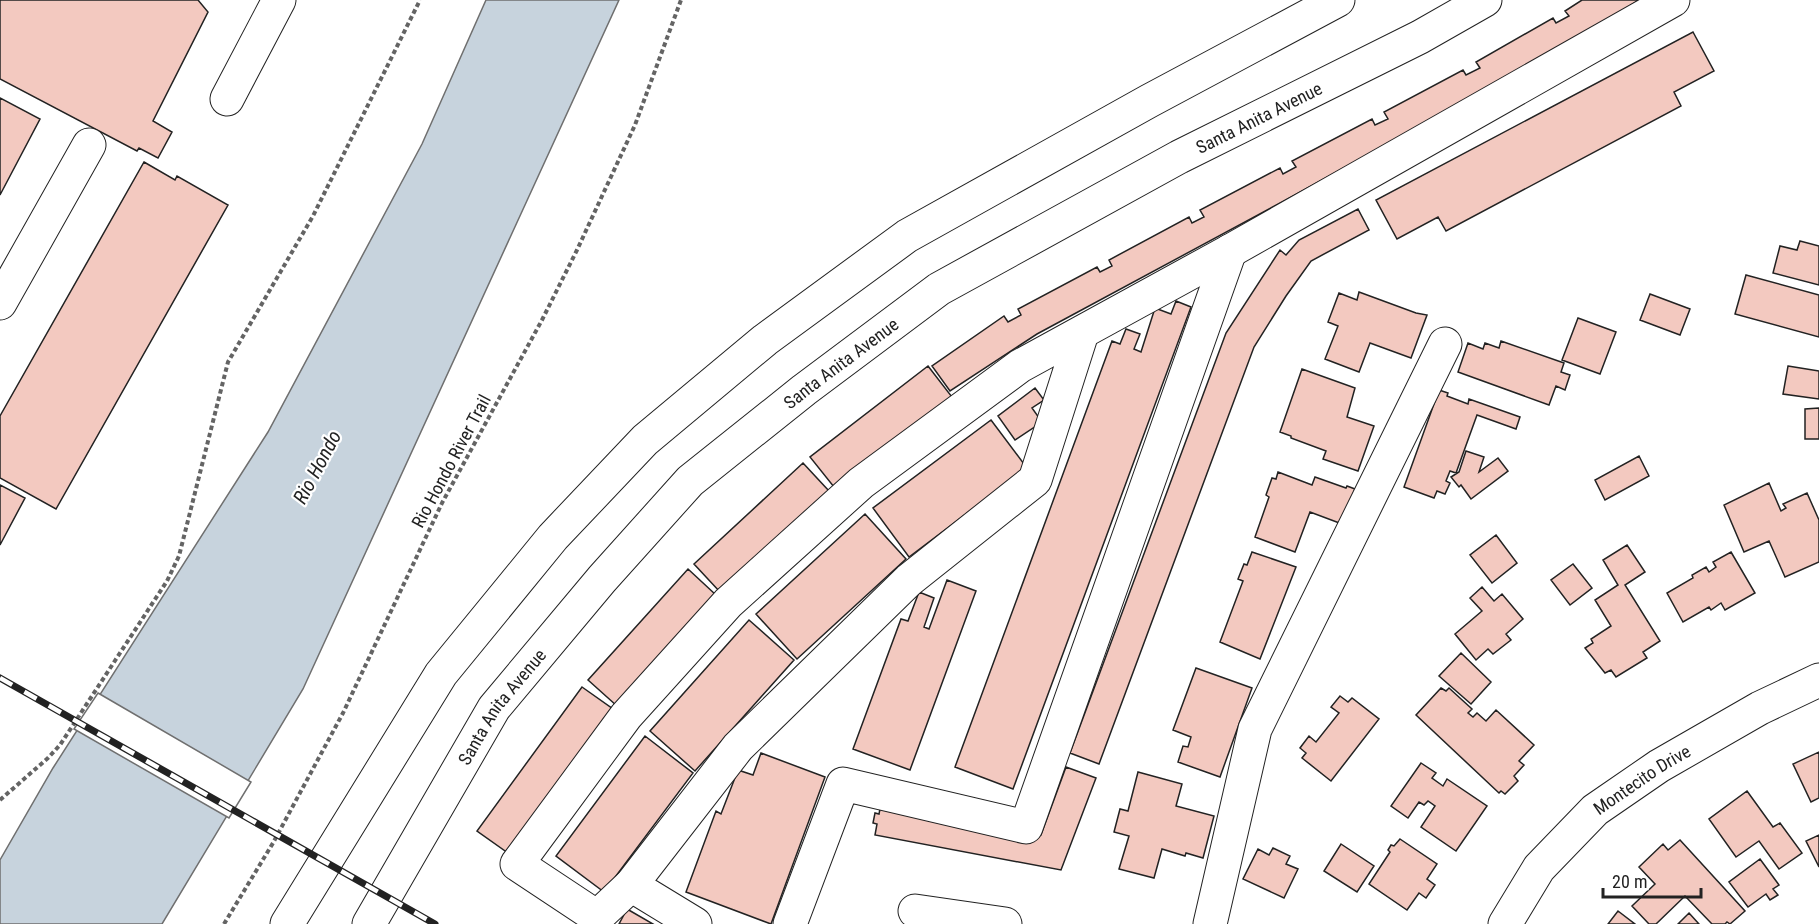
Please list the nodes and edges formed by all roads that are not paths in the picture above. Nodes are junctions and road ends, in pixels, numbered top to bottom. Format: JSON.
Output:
{"nodes":[{"id":1,"x":279,"y":0,"type":"edge"},
{"id":2,"x":1338,"y":0,"type":"edge"},
{"id":3,"x":1485,"y":0,"type":"edge"},
{"id":4,"x":1673,"y":0,"type":"edge"},
{"id":5,"x":227,"y":99,"type":"dead end"},
{"id":6,"x":89,"y":145,"type":"dead end"},
{"id":7,"x":1230,"y":251,"type":"junction"},
{"id":8,"x":0,"y":303,"type":"edge"},
{"id":9,"x":1082,"y":333,"type":"junction"},
{"id":10,"x":1445,"y":344,"type":"dead end"},
{"id":11,"x":1819,"y":680,"type":"edge"},
{"id":12,"x":631,"y":885,"type":"junction"},
{"id":13,"x":915,"y":911,"type":"dead end"},
{"id":14,"x":287,"y":924,"type":"edge"},
{"id":15,"x":369,"y":924,"type":"edge"},
{"id":16,"x":695,"y":924,"type":"edge"},
{"id":17,"x":790,"y":924,"type":"edge"},
{"id":18,"x":1005,"y":924,"type":"edge"},
{"id":19,"x":1210,"y":924,"type":"edge"},
{"id":20,"x":1506,"y":924,"type":"edge"}],
"edges":[{"from":1,"to":5,"type":"main road"},
{"from":2,"to":14,"type":"main road"},
{"from":3,"to":15,"type":"main road","name":"Santa Anita Avenue"},
{"from":4,"to":7,"type":"main road"},
{"from":6,"to":8,"type":"main road"},
{"from":7,"to":9,"type":"main road"},
{"from":7,"to":17,"type":"main road"},
{"from":9,"to":12,"type":"main road"},
{"from":9,"to":12,"type":"main road"},
{"from":10,"to":19,"type":"main road"},
{"from":11,"to":20,"type":"main road","name":"Montecito Drive"},
{"from":12,"to":16,"type":"main road"},
{"from":13,"to":18,"type":"main road"}]}
